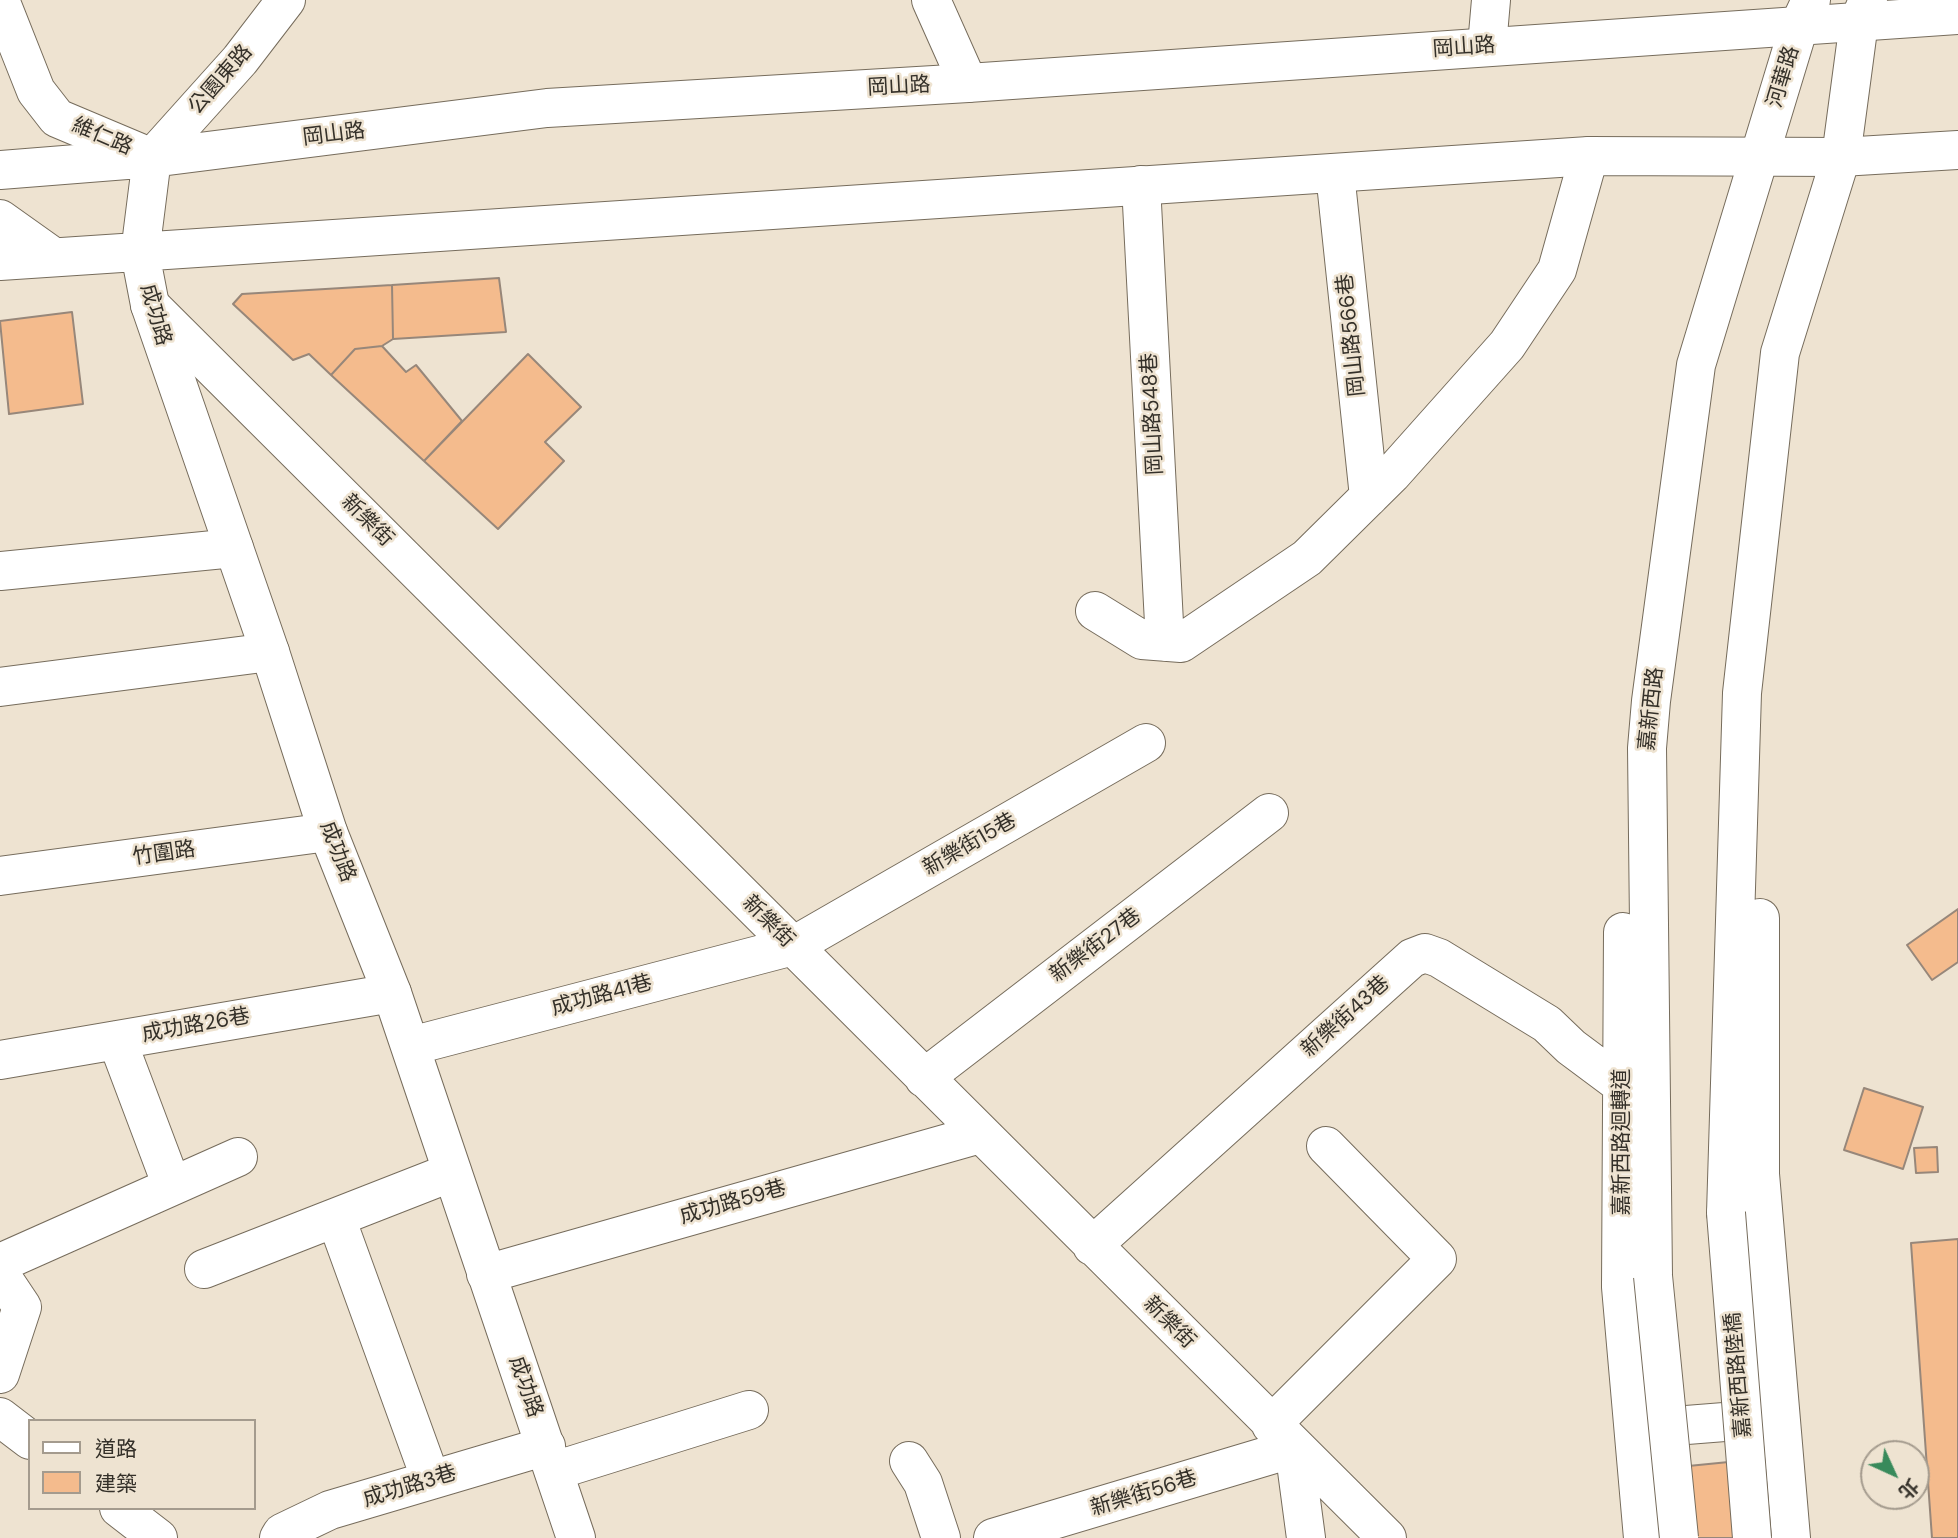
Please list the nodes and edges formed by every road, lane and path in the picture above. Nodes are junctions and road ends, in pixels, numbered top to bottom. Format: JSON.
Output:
{"nodes":[{"id":1,"x":0,"y":0,"type":"edge"},
{"id":2,"x":286,"y":0,"type":"edge"},
{"id":3,"x":1491,"y":0,"type":"edge"},
{"id":4,"x":942,"y":11,"type":"edge"},
{"id":5,"x":1863,"y":11,"type":"edge"},
{"id":6,"x":1805,"y":13,"type":"edge"},
{"id":7,"x":1958,"y":15,"type":"edge"},
{"id":8,"x":1487,"y":46,"type":"junction"},
{"id":9,"x":968,"y":83,"type":"junction"},
{"id":10,"x":1958,"y":150,"type":"edge"},
{"id":11,"x":1761,"y":155,"type":"junction"},
{"id":12,"x":1589,"y":156,"type":"junction"},
{"id":13,"x":1841,"y":157,"type":"junction"},
{"id":14,"x":152,"y":158,"type":"junction"},
{"id":15,"x":0,"y":170,"type":"edge"},
{"id":16,"x":1335,"y":173,"type":"junction"},
{"id":17,"x":1141,"y":185,"type":"junction"},
{"id":18,"x":0,"y":219,"type":"edge"},
{"id":19,"x":139,"y":253,"type":"junction"},
{"id":20,"x":52,"y":256,"type":"junction"},
{"id":21,"x":0,"y":261,"type":"edge"},
{"id":22,"x":150,"y":305,"type":"junction"},
{"id":23,"x":1368,"y":497,"type":"junction"},
{"id":24,"x":234,"y":548,"type":"junction"},
{"id":25,"x":0,"y":571,"type":"edge"},
{"id":26,"x":1095,"y":611,"type":"dead end"},
{"id":27,"x":1165,"y":642,"type":"junction"},
{"id":28,"x":270,"y":652,"type":"junction"},
{"id":29,"x":0,"y":687,"type":"edge"},
{"id":30,"x":1742,"y":693,"type":"junction"},
{"id":31,"x":1146,"y":743,"type":"dead end"},
{"id":32,"x":1647,"y":748,"type":"junction"},
{"id":33,"x":1269,"y":813,"type":"dead end"},
{"id":34,"x":328,"y":832,"type":"junction"},
{"id":35,"x":0,"y":876,"type":"edge"},
{"id":36,"x":793,"y":946,"type":"junction"},
{"id":37,"x":392,"y":993,"type":"junction"},
{"id":38,"x":117,"y":1040,"type":"junction"},
{"id":39,"x":411,"y":1046,"type":"junction"},
{"id":40,"x":0,"y":1060,"type":"edge"},
{"id":41,"x":924,"y":1078,"type":"junction"},
{"id":42,"x":1622,"y":1085,"type":"junction"},
{"id":43,"x":980,"y":1134,"type":"junction"},
{"id":44,"x":1326,"y":1146,"type":"dead end"},
{"id":45,"x":238,"y":1157,"type":"dead end"},
{"id":46,"x":452,"y":1172,"type":"junction"},
{"id":47,"x":172,"y":1186,"type":"junction"},
{"id":48,"x":336,"y":1218,"type":"junction"},
{"id":49,"x":1092,"y":1246,"type":"junction"},
{"id":50,"x":0,"y":1263,"type":"edge"},
{"id":51,"x":204,"y":1269,"type":"dead end"},
{"id":52,"x":486,"y":1274,"type":"junction"},
{"id":53,"x":0,"y":1275,"type":"edge"},
{"id":54,"x":0,"y":1374,"type":"edge"},
{"id":55,"x":749,"y":1410,"type":"dead end"},
{"id":56,"x":0,"y":1417,"type":"edge"},
{"id":57,"x":1781,"y":1418,"type":"junction"},
{"id":58,"x":1634,"y":1430,"type":"junction"},
{"id":59,"x":1283,"y":1436,"type":"junction"},
{"id":60,"x":28,"y":1438,"type":"edge"},
{"id":61,"x":550,"y":1458,"type":"junction"},
{"id":62,"x":909,"y":1461,"type":"dead end"},
{"id":63,"x":431,"y":1480,"type":"junction"},
{"id":64,"x":122,"y":1510,"type":"edge"},
{"id":65,"x":1063,"y":1529,"type":"edge"},
{"id":66,"x":158,"y":1538,"type":"edge"},
{"id":67,"x":279,"y":1538,"type":"edge"},
{"id":68,"x":576,"y":1538,"type":"edge"},
{"id":69,"x":941,"y":1538,"type":"edge"},
{"id":70,"x":993,"y":1538,"type":"edge"},
{"id":71,"x":1306,"y":1538,"type":"edge"},
{"id":72,"x":1387,"y":1538,"type":"edge"},
{"id":73,"x":1643,"y":1538,"type":"edge"},
{"id":74,"x":1679,"y":1538,"type":"edge"},
{"id":75,"x":1752,"y":1538,"type":"edge"},
{"id":76,"x":1791,"y":1538,"type":"edge"}],
"edges":[{"from":1,"to":14,"type":"street","name":"維仁路"},
{"from":2,"to":14,"type":"street","name":"公園東路"},
{"from":3,"to":8,"type":"street"},
{"from":4,"to":9,"type":"street"},
{"from":5,"to":6,"type":"street","name":"岡山路"},
{"from":5,"to":7,"type":"street"},
{"from":5,"to":13,"type":"street"},
{"from":6,"to":8,"type":"street","name":"岡山路"},
{"from":6,"to":11,"type":"street","name":"河華路"},
{"from":8,"to":9,"type":"street","name":"岡山路"},
{"from":9,"to":14,"type":"street","name":"岡山路"},
{"from":10,"to":13,"type":"street"},
{"from":11,"to":12,"type":"street"},
{"from":11,"to":13,"type":"street"},
{"from":11,"to":32,"type":"street","name":"嘉新西路"},
{"from":12,"to":16,"type":"street"},
{"from":12,"to":23,"type":"street"},
{"from":13,"to":30,"type":"street"},
{"from":14,"to":15,"type":"street","name":"岡山路"},
{"from":14,"to":19,"type":"street","name":"成功路"},
{"from":16,"to":17,"type":"street"},
{"from":16,"to":23,"type":"street","name":"岡山路566巷"},
{"from":17,"to":19,"type":"street"},
{"from":17,"to":27,"type":"street","name":"岡山路548巷"},
{"from":18,"to":20,"type":"street"},
{"from":19,"to":20,"type":"street"},
{"from":19,"to":22,"type":"street","name":"成功路"},
{"from":20,"to":21,"type":"street"},
{"from":22,"to":24,"type":"street","name":"成功路"},
{"from":22,"to":36,"type":"street","name":"新樂街"},
{"from":23,"to":27,"type":"street"},
{"from":24,"to":25,"type":"street"},
{"from":24,"to":28,"type":"street","name":"成功路"},
{"from":26,"to":27,"type":"street"},
{"from":28,"to":29,"type":"street"},
{"from":28,"to":34,"type":"street","name":"成功路"},
{"from":30,"to":57,"type":"street"},
{"from":30,"to":75,"type":"street","name":"嘉新西路陸橋","bridge":true},
{"from":31,"to":36,"type":"street","name":"新樂街15巷"},
{"from":32,"to":42,"type":"street","name":"嘉新西路迴轉道"},
{"from":32,"to":74,"type":"street","name":"嘉新西路","bridge":true},
{"from":33,"to":41,"type":"street","name":"新樂街27巷"},
{"from":34,"to":35,"type":"street","name":"竹圍路"},
{"from":34,"to":37,"type":"street","name":"成功路"},
{"from":36,"to":39,"type":"street","name":"成功路41巷"},
{"from":36,"to":41,"type":"street","name":"新樂街"},
{"from":37,"to":38,"type":"street","name":"成功路26巷"},
{"from":37,"to":39,"type":"street","name":"成功路"},
{"from":38,"to":40,"type":"street","name":"成功路26巷"},
{"from":38,"to":47,"type":"street"},
{"from":39,"to":46,"type":"street","name":"成功路"},
{"from":41,"to":43,"type":"street","name":"新樂街"},
{"from":42,"to":49,"type":"street","name":"新樂街43巷"},
{"from":42,"to":58,"type":"street","name":"嘉新西路迴轉道"},
{"from":43,"to":49,"type":"street","name":"新樂街"},
{"from":43,"to":52,"type":"street","name":"成功路59巷"},
{"from":44,"to":59,"type":"street"},
{"from":45,"to":47,"type":"street"},
{"from":46,"to":48,"type":"street"},
{"from":46,"to":52,"type":"street","name":"成功路"},
{"from":47,"to":50,"type":"street"},
{"from":48,"to":51,"type":"street"},
{"from":48,"to":63,"type":"street"},
{"from":49,"to":59,"type":"street","name":"新樂街"},
{"from":52,"to":61,"type":"street","name":"成功路"},
{"from":53,"to":54,"type":"street"},
{"from":55,"to":61,"type":"street","name":"成功路3巷"},
{"from":56,"to":60,"type":"street"},
{"from":57,"to":58,"type":"street"},
{"from":57,"to":76,"type":"street"},
{"from":58,"to":73,"type":"street","name":"嘉新西路迴轉道"},
{"from":59,"to":65,"type":"street","name":"新樂街56巷"},
{"from":59,"to":71,"type":"street"},
{"from":59,"to":72,"type":"street","name":"新樂街"},
{"from":61,"to":63,"type":"street","name":"成功路3巷"},
{"from":61,"to":68,"type":"street","name":"成功路"},
{"from":62,"to":69,"type":"street"},
{"from":63,"to":67,"type":"street","name":"成功路3巷"},
{"from":64,"to":66,"type":"street"},
{"from":65,"to":70,"type":"street","name":"新樂街56巷"}]}
